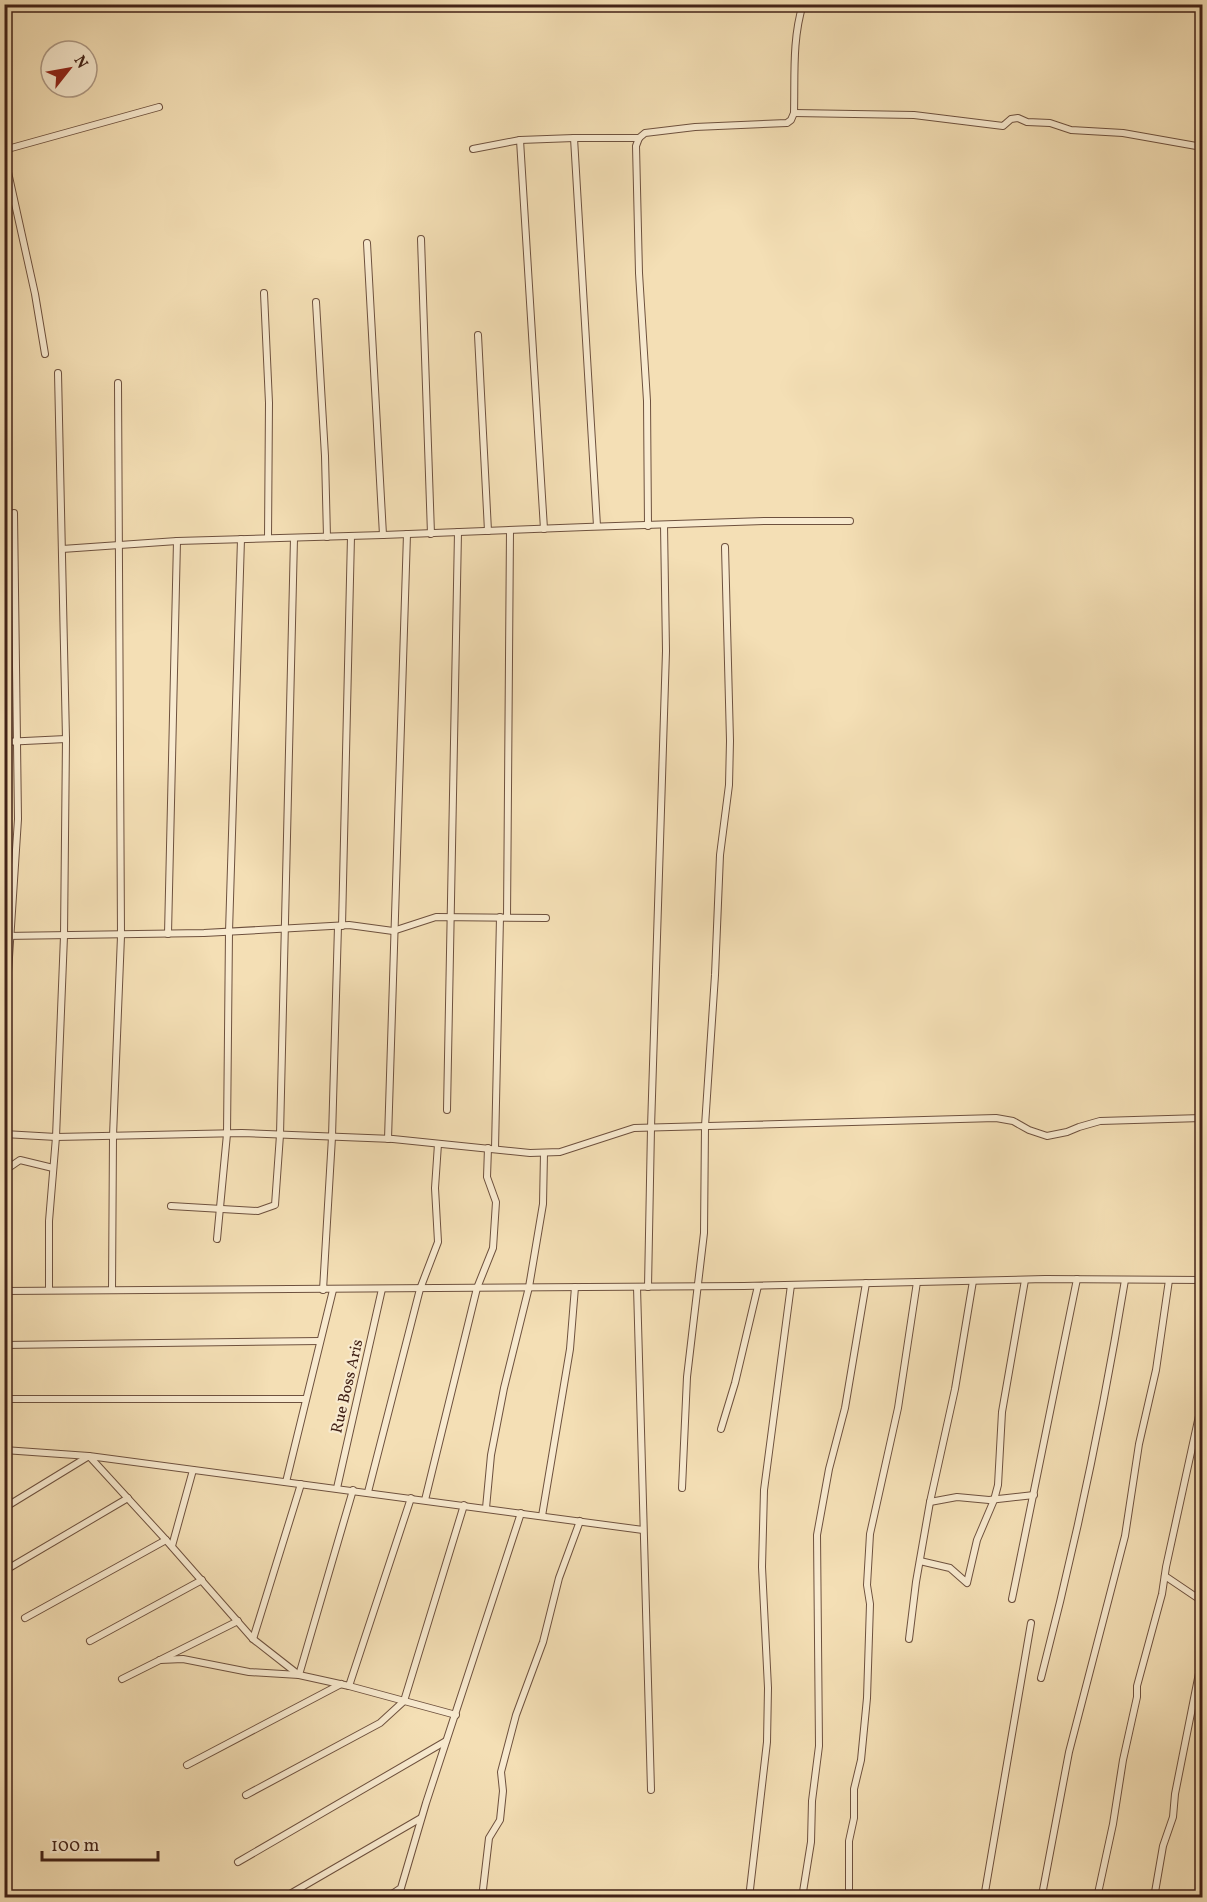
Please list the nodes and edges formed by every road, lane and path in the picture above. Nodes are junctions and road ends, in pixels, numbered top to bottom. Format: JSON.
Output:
{"nodes":[{"id":1,"x":803,"y":4,"type":"edge"},
{"id":2,"x":159,"y":107,"type":"dead end"},
{"id":3,"x":794,"y":113,"type":"junction"},
{"id":4,"x":574,"y":138,"type":"junction"},
{"id":5,"x":639,"y":138,"type":"junction"},
{"id":6,"x":520,"y":140,"type":"junction"},
{"id":7,"x":1203,"y":147,"type":"edge"},
{"id":8,"x":472,"y":149,"type":"dead end"},
{"id":9,"x":4,"y":152,"type":"edge"},
{"id":10,"x":421,"y":239,"type":"dead end"},
{"id":11,"x":367,"y":243,"type":"dead end"},
{"id":12,"x":264,"y":293,"type":"dead end"},
{"id":13,"x":316,"y":302,"type":"dead end"},
{"id":14,"x":478,"y":335,"type":"dead end"},
{"id":15,"x":45,"y":354,"type":"dead end"},
{"id":16,"x":58,"y":374,"type":"dead end"},
{"id":17,"x":117,"y":383,"type":"dead end"},
{"id":18,"x":14,"y":513,"type":"dead end"},
{"id":19,"x":850,"y":521,"type":"dead end"},
{"id":20,"x":664,"y":525,"type":"junction"},
{"id":21,"x":597,"y":526,"type":"junction"},
{"id":22,"x":648,"y":526,"type":"junction"},
{"id":23,"x":544,"y":529,"type":"junction"},
{"id":24,"x":510,"y":530,"type":"junction"},
{"id":25,"x":488,"y":531,"type":"junction"},
{"id":26,"x":458,"y":532,"type":"junction"},
{"id":27,"x":407,"y":534,"type":"junction"},
{"id":28,"x":431,"y":534,"type":"junction"},
{"id":29,"x":383,"y":535,"type":"junction"},
{"id":30,"x":351,"y":536,"type":"junction"},
{"id":31,"x":327,"y":537,"type":"junction"},
{"id":32,"x":268,"y":538,"type":"junction"},
{"id":33,"x":294,"y":538,"type":"junction"},
{"id":34,"x":241,"y":539,"type":"junction"},
{"id":35,"x":177,"y":541,"type":"junction"},
{"id":36,"x":119,"y":545,"type":"junction"},
{"id":37,"x":725,"y":547,"type":"dead end"},
{"id":38,"x":62,"y":549,"type":"junction"},
{"id":39,"x":66,"y":739,"type":"junction"},
{"id":40,"x":17,"y":741,"type":"junction"},
{"id":41,"x":4,"y":742,"type":"edge"},
{"id":42,"x":450,"y":916,"type":"junction"},
{"id":43,"x":503,"y":916,"type":"junction"},
{"id":44,"x":546,"y":918,"type":"dead end"},
{"id":45,"x":340,"y":926,"type":"junction"},
{"id":46,"x":286,"y":929,"type":"junction"},
{"id":47,"x":393,"y":931,"type":"junction"},
{"id":48,"x":229,"y":932,"type":"junction"},
{"id":49,"x":168,"y":934,"type":"junction"},
{"id":50,"x":7,"y":936,"type":"edge"},
{"id":51,"x":64,"y":936,"type":"junction"},
{"id":52,"x":121,"y":936,"type":"junction"},
{"id":53,"x":4,"y":1034,"type":"edge"},
{"id":54,"x":447,"y":1110,"type":"dead end"},
{"id":55,"x":1203,"y":1118,"type":"edge"},
{"id":56,"x":705,"y":1126,"type":"junction"},
{"id":57,"x":651,"y":1128,"type":"junction"},
{"id":58,"x":4,"y":1134,"type":"edge"},
{"id":59,"x":227,"y":1134,"type":"junction"},
{"id":60,"x":280,"y":1135,"type":"junction"},
{"id":61,"x":113,"y":1136,"type":"junction"},
{"id":62,"x":56,"y":1137,"type":"junction"},
{"id":63,"x":332,"y":1137,"type":"junction"},
{"id":64,"x":388,"y":1139,"type":"junction"},
{"id":65,"x":438,"y":1144,"type":"junction"},
{"id":66,"x":492,"y":1149,"type":"junction"},
{"id":67,"x":544,"y":1153,"type":"junction"},
{"id":68,"x":53,"y":1168,"type":"junction"},
{"id":69,"x":4,"y":1171,"type":"edge"},
{"id":70,"x":171,"y":1206,"type":"dead end"},
{"id":71,"x":220,"y":1209,"type":"junction"},
{"id":72,"x":217,"y":1239,"type":"dead end"},
{"id":73,"x":1077,"y":1279,"type":"junction"},
{"id":74,"x":1025,"y":1280,"type":"junction"},
{"id":75,"x":1125,"y":1280,"type":"junction"},
{"id":76,"x":1168,"y":1280,"type":"junction"},
{"id":77,"x":1203,"y":1280,"type":"edge"},
{"id":78,"x":973,"y":1281,"type":"junction"},
{"id":79,"x":917,"y":1282,"type":"junction"},
{"id":80,"x":866,"y":1283,"type":"junction"},
{"id":81,"x":791,"y":1285,"type":"junction"},
{"id":82,"x":758,"y":1286,"type":"junction"},
{"id":83,"x":529,"y":1287,"type":"junction"},
{"id":84,"x":575,"y":1287,"type":"junction"},
{"id":85,"x":637,"y":1287,"type":"junction"},
{"id":86,"x":648,"y":1287,"type":"junction"},
{"id":87,"x":696,"y":1287,"type":"junction"},
{"id":88,"x":477,"y":1288,"type":"junction"},
{"id":89,"x":382,"y":1289,"type":"junction"},
{"id":90,"x":420,"y":1289,"type":"junction"},
{"id":91,"x":49,"y":1290,"type":"junction"},
{"id":92,"x":112,"y":1290,"type":"junction"},
{"id":93,"x":323,"y":1290,"type":"junction"},
{"id":94,"x":333,"y":1290,"type":"junction"},
{"id":95,"x":4,"y":1291,"type":"edge"},
{"id":96,"x":320,"y":1341,"type":"junction"},
{"id":97,"x":4,"y":1345,"type":"edge"},
{"id":98,"x":4,"y":1399,"type":"edge"},
{"id":99,"x":306,"y":1399,"type":"junction"},
{"id":100,"x":1203,"y":1402,"type":"edge"},
{"id":101,"x":721,"y":1429,"type":"dead end"},
{"id":102,"x":4,"y":1450,"type":"edge"},
{"id":103,"x":89,"y":1456,"type":"junction"},
{"id":104,"x":193,"y":1470,"type":"junction"},
{"id":105,"x":286,"y":1482,"type":"junction"},
{"id":106,"x":301,"y":1484,"type":"junction"},
{"id":107,"x":337,"y":1488,"type":"junction"},
{"id":108,"x":682,"y":1488,"type":"dead end"},
{"id":109,"x":353,"y":1490,"type":"junction"},
{"id":110,"x":368,"y":1492,"type":"junction"},
{"id":111,"x":1033,"y":1495,"type":"junction"},
{"id":112,"x":128,"y":1498,"type":"junction"},
{"id":113,"x":411,"y":1498,"type":"junction"},
{"id":114,"x":425,"y":1500,"type":"junction"},
{"id":115,"x":994,"y":1500,"type":"junction"},
{"id":116,"x":930,"y":1502,"type":"junction"},
{"id":117,"x":464,"y":1505,"type":"junction"},
{"id":118,"x":4,"y":1508,"type":"edge"},
{"id":119,"x":486,"y":1508,"type":"junction"},
{"id":120,"x":521,"y":1513,"type":"junction"},
{"id":121,"x":542,"y":1516,"type":"junction"},
{"id":122,"x":580,"y":1521,"type":"junction"},
{"id":123,"x":643,"y":1530,"type":"junction"},
{"id":124,"x":166,"y":1540,"type":"junction"},
{"id":125,"x":172,"y":1546,"type":"junction"},
{"id":126,"x":920,"y":1561,"type":"junction"},
{"id":127,"x":4,"y":1571,"type":"edge"},
{"id":128,"x":1165,"y":1576,"type":"junction"},
{"id":129,"x":202,"y":1580,"type":"junction"},
{"id":130,"x":1203,"y":1597,"type":"edge"},
{"id":131,"x":1012,"y":1599,"type":"dead end"},
{"id":132,"x":26,"y":1618,"type":"dead end"},
{"id":133,"x":238,"y":1621,"type":"junction"},
{"id":134,"x":1031,"y":1623,"type":"dead end"},
{"id":135,"x":253,"y":1639,"type":"junction"},
{"id":136,"x":909,"y":1639,"type":"dead end"},
{"id":137,"x":90,"y":1641,"type":"dead end"},
{"id":138,"x":1203,"y":1658,"type":"edge"},
{"id":139,"x":160,"y":1660,"type":"junction"},
{"id":140,"x":299,"y":1676,"type":"junction"},
{"id":141,"x":1041,"y":1678,"type":"dead end"},
{"id":142,"x":122,"y":1679,"type":"dead end"},
{"id":143,"x":342,"y":1684,"type":"junction"},
{"id":144,"x":349,"y":1686,"type":"junction"},
{"id":145,"x":404,"y":1701,"type":"junction"},
{"id":146,"x":456,"y":1715,"type":"junction"},
{"id":147,"x":447,"y":1741,"type":"junction"},
{"id":148,"x":187,"y":1765,"type":"dead end"},
{"id":149,"x":651,"y":1790,"type":"dead end"},
{"id":150,"x":246,"y":1795,"type":"dead end"},
{"id":151,"x":422,"y":1818,"type":"junction"},
{"id":152,"x":238,"y":1862,"type":"dead end"},
{"id":153,"x":401,"y":1888,"type":"junction"},
{"id":154,"x":1042,"y":1890,"type":"dead end"},
{"id":155,"x":284,"y":1898,"type":"edge"},
{"id":156,"x":386,"y":1898,"type":"edge"},
{"id":157,"x":399,"y":1898,"type":"edge"},
{"id":158,"x":482,"y":1898,"type":"edge"},
{"id":159,"x":749,"y":1898,"type":"edge"},
{"id":160,"x":802,"y":1898,"type":"edge"},
{"id":161,"x":849,"y":1898,"type":"edge"},
{"id":162,"x":984,"y":1898,"type":"edge"},
{"id":163,"x":1097,"y":1898,"type":"edge"},
{"id":164,"x":1154,"y":1898,"type":"edge"}],
"edges":[{"from":1,"to":3,"type":"street"},
{"from":2,"to":9,"type":"street"},
{"from":3,"to":5,"type":"street"},
{"from":3,"to":7,"type":"street"},
{"from":4,"to":5,"type":"street"},
{"from":4,"to":6,"type":"street"},
{"from":4,"to":21,"type":"street"},
{"from":5,"to":22,"type":"street"},
{"from":6,"to":8,"type":"street"},
{"from":6,"to":23,"type":"street"},
{"from":9,"to":15,"type":"street"},
{"from":10,"to":28,"type":"street"},
{"from":11,"to":29,"type":"street"},
{"from":12,"to":32,"type":"street"},
{"from":13,"to":31,"type":"street"},
{"from":14,"to":25,"type":"street"},
{"from":16,"to":38,"type":"street"},
{"from":17,"to":36,"type":"street"},
{"from":18,"to":40,"type":"street"},
{"from":19,"to":20,"type":"street"},
{"from":20,"to":22,"type":"street"},
{"from":20,"to":57,"type":"street"},
{"from":21,"to":22,"type":"street"},
{"from":21,"to":23,"type":"street"},
{"from":23,"to":24,"type":"street"},
{"from":24,"to":25,"type":"street"},
{"from":24,"to":43,"type":"street"},
{"from":25,"to":26,"type":"street"},
{"from":26,"to":28,"type":"street"},
{"from":26,"to":42,"type":"street"},
{"from":27,"to":28,"type":"street"},
{"from":27,"to":29,"type":"street"},
{"from":27,"to":47,"type":"street"},
{"from":29,"to":30,"type":"street"},
{"from":30,"to":31,"type":"street"},
{"from":30,"to":45,"type":"street"},
{"from":31,"to":33,"type":"street"},
{"from":32,"to":33,"type":"street"},
{"from":32,"to":34,"type":"street"},
{"from":33,"to":46,"type":"street"},
{"from":34,"to":35,"type":"street"},
{"from":34,"to":48,"type":"street"},
{"from":35,"to":36,"type":"street"},
{"from":35,"to":49,"type":"street"},
{"from":36,"to":38,"type":"street"},
{"from":36,"to":52,"type":"street"},
{"from":37,"to":56,"type":"street"},
{"from":38,"to":39,"type":"street"},
{"from":39,"to":40,"type":"street"},
{"from":39,"to":51,"type":"street"},
{"from":40,"to":41,"type":"street"},
{"from":40,"to":50,"type":"street"},
{"from":42,"to":43,"type":"street"},
{"from":42,"to":47,"type":"street"},
{"from":42,"to":54,"type":"street"},
{"from":43,"to":44,"type":"street"},
{"from":43,"to":66,"type":"street"},
{"from":45,"to":46,"type":"street"},
{"from":45,"to":47,"type":"street"},
{"from":45,"to":63,"type":"street"},
{"from":46,"to":48,"type":"street"},
{"from":46,"to":60,"type":"street"},
{"from":47,"to":64,"type":"street"},
{"from":48,"to":49,"type":"street"},
{"from":48,"to":59,"type":"street"},
{"from":49,"to":52,"type":"street"},
{"from":50,"to":51,"type":"street"},
{"from":50,"to":53,"type":"street"},
{"from":51,"to":52,"type":"street"},
{"from":51,"to":62,"type":"street"},
{"from":52,"to":61,"type":"street"},
{"from":55,"to":56,"type":"street"},
{"from":56,"to":57,"type":"street"},
{"from":56,"to":87,"type":"street"},
{"from":57,"to":67,"type":"street"},
{"from":57,"to":86,"type":"street"},
{"from":58,"to":62,"type":"street"},
{"from":59,"to":60,"type":"street"},
{"from":59,"to":61,"type":"street"},
{"from":59,"to":71,"type":"street"},
{"from":60,"to":63,"type":"street"},
{"from":60,"to":71,"type":"street"},
{"from":61,"to":62,"type":"street"},
{"from":61,"to":92,"type":"street"},
{"from":62,"to":68,"type":"street"},
{"from":63,"to":64,"type":"street"},
{"from":63,"to":93,"type":"street"},
{"from":64,"to":65,"type":"street"},
{"from":65,"to":66,"type":"street"},
{"from":65,"to":90,"type":"street"},
{"from":66,"to":67,"type":"street"},
{"from":66,"to":88,"type":"street"},
{"from":67,"to":83,"type":"street"},
{"from":68,"to":69,"type":"street"},
{"from":68,"to":91,"type":"street"},
{"from":70,"to":71,"type":"street"},
{"from":71,"to":72,"type":"street"},
{"from":73,"to":74,"type":"street"},
{"from":73,"to":75,"type":"street"},
{"from":73,"to":111,"type":"street"},
{"from":74,"to":78,"type":"street"},
{"from":74,"to":115,"type":"street"},
{"from":75,"to":76,"type":"street"},
{"from":75,"to":141,"type":"street"},
{"from":76,"to":77,"type":"street"},
{"from":76,"to":154,"type":"street"},
{"from":78,"to":79,"type":"street"},
{"from":78,"to":116,"type":"street"},
{"from":79,"to":80,"type":"street"},
{"from":79,"to":161,"type":"street"},
{"from":80,"to":81,"type":"street"},
{"from":80,"to":160,"type":"street"},
{"from":81,"to":82,"type":"street"},
{"from":81,"to":159,"type":"street"},
{"from":82,"to":87,"type":"street"},
{"from":82,"to":101,"type":"street"},
{"from":83,"to":84,"type":"street"},
{"from":83,"to":88,"type":"street"},
{"from":83,"to":119,"type":"street"},
{"from":84,"to":85,"type":"street"},
{"from":84,"to":121,"type":"street"},
{"from":85,"to":86,"type":"street"},
{"from":85,"to":123,"type":"street"},
{"from":86,"to":87,"type":"street"},
{"from":87,"to":108,"type":"street"},
{"from":88,"to":90,"type":"street"},
{"from":88,"to":114,"type":"street"},
{"from":89,"to":90,"type":"street"},
{"from":89,"to":94,"type":"street"},
{"from":89,"to":107,"type":"street","name":"Rue Boss Aris"},
{"from":90,"to":110,"type":"street"},
{"from":91,"to":92,"type":"street"},
{"from":91,"to":95,"type":"street"},
{"from":92,"to":93,"type":"street"},
{"from":93,"to":94,"type":"street"},
{"from":94,"to":96,"type":"street"},
{"from":96,"to":97,"type":"street"},
{"from":96,"to":99,"type":"street"},
{"from":98,"to":99,"type":"street"},
{"from":99,"to":105,"type":"street"},
{"from":100,"to":128,"type":"street"},
{"from":102,"to":103,"type":"street"},
{"from":103,"to":104,"type":"street"},
{"from":103,"to":112,"type":"street"},
{"from":103,"to":118,"type":"street"},
{"from":104,"to":105,"type":"street"},
{"from":104,"to":125,"type":"street"},
{"from":105,"to":106,"type":"street"},
{"from":106,"to":107,"type":"street"},
{"from":106,"to":135,"type":"street"},
{"from":107,"to":109,"type":"street"},
{"from":109,"to":110,"type":"street"},
{"from":109,"to":140,"type":"street"},
{"from":110,"to":113,"type":"street"},
{"from":111,"to":115,"type":"street"},
{"from":111,"to":131,"type":"street"},
{"from":112,"to":124,"type":"street"},
{"from":112,"to":127,"type":"street"},
{"from":113,"to":114,"type":"street"},
{"from":113,"to":144,"type":"street"},
{"from":114,"to":117,"type":"street"},
{"from":115,"to":116,"type":"street"},
{"from":115,"to":126,"type":"street"},
{"from":116,"to":126,"type":"street"},
{"from":117,"to":119,"type":"street"},
{"from":117,"to":145,"type":"street"},
{"from":119,"to":120,"type":"street"},
{"from":120,"to":121,"type":"street"},
{"from":120,"to":146,"type":"street"},
{"from":121,"to":122,"type":"street"},
{"from":122,"to":123,"type":"street"},
{"from":122,"to":158,"type":"street"},
{"from":123,"to":149,"type":"street"},
{"from":124,"to":125,"type":"street"},
{"from":124,"to":132,"type":"street"},
{"from":125,"to":129,"type":"street"},
{"from":126,"to":136,"type":"street"},
{"from":128,"to":130,"type":"street"},
{"from":128,"to":163,"type":"street"},
{"from":129,"to":133,"type":"street"},
{"from":129,"to":137,"type":"street"},
{"from":133,"to":135,"type":"street"},
{"from":133,"to":139,"type":"street"},
{"from":134,"to":162,"type":"street"},
{"from":135,"to":140,"type":"street"},
{"from":138,"to":164,"type":"street"},
{"from":139,"to":140,"type":"street"},
{"from":139,"to":142,"type":"street"},
{"from":140,"to":143,"type":"street"},
{"from":143,"to":144,"type":"street"},
{"from":143,"to":148,"type":"street"},
{"from":144,"to":145,"type":"street"},
{"from":145,"to":146,"type":"street"},
{"from":145,"to":150,"type":"street"},
{"from":146,"to":147,"type":"street"},
{"from":147,"to":151,"type":"street"},
{"from":147,"to":152,"type":"street"},
{"from":151,"to":153,"type":"street"},
{"from":151,"to":155,"type":"street"},
{"from":153,"to":156,"type":"street"},
{"from":153,"to":157,"type":"street"}]}
